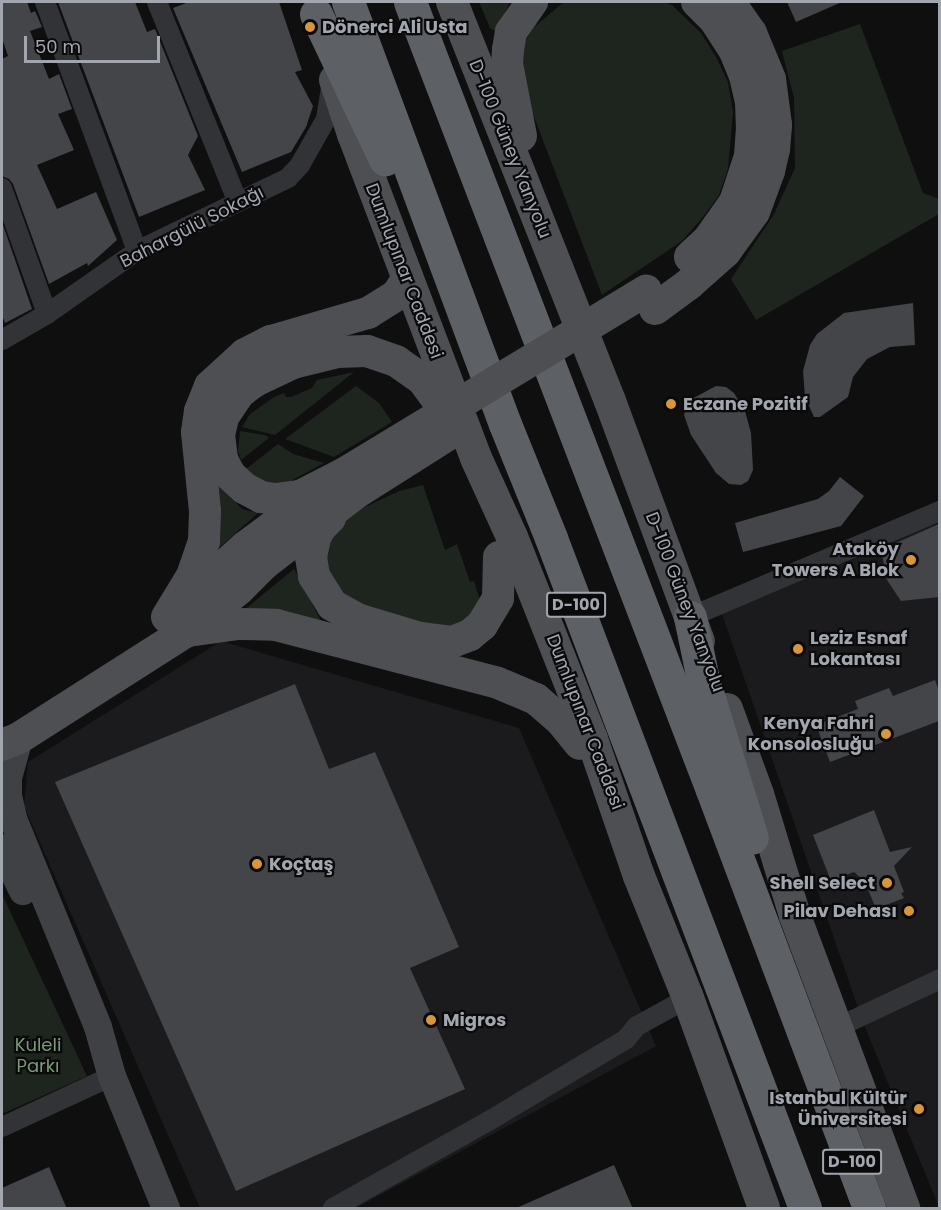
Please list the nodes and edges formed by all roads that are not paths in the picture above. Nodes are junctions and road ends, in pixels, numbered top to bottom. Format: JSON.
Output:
{"nodes":[{"id":1,"x":45,"y":2,"type":"edge"},
{"id":2,"x":157,"y":2,"type":"edge"},
{"id":3,"x":348,"y":2,"type":"edge"},
{"id":4,"x":410,"y":2,"type":"edge"},
{"id":5,"x":452,"y":2,"type":"edge"},
{"id":6,"x":532,"y":2,"type":"edge"},
{"id":7,"x":697,"y":2,"type":"edge"},
{"id":8,"x":729,"y":2,"type":"edge"},
{"id":9,"x":314,"y":8,"type":"edge"},
{"id":10,"x":333,"y":75,"type":"junction"},
{"id":11,"x":2,"y":188,"type":"edge"},
{"id":12,"x":238,"y":202,"type":"junction"},
{"id":13,"x":540,"y":222,"type":"junction"},
{"id":14,"x":137,"y":252,"type":"junction"},
{"id":15,"x":407,"y":279,"type":"junction"},
{"id":16,"x":650,"y":300,"type":"junction"},
{"id":17,"x":47,"y":314,"type":"junction"},
{"id":18,"x":2,"y":340,"type":"edge"},
{"id":19,"x":505,"y":424,"type":"junction"},
{"id":20,"x":476,"y":458,"type":"junction"},
{"id":21,"x":351,"y":483,"type":"junction"},
{"id":22,"x":939,"y":511,"type":"edge"},
{"id":23,"x":498,"y":557,"type":"junction"},
{"id":24,"x":690,"y":617,"type":"junction"},
{"id":25,"x":177,"y":624,"type":"junction"},
{"id":26,"x":7,"y":736,"type":"edge"},
{"id":27,"x":580,"y":744,"type":"junction"},
{"id":28,"x":2,"y":848,"type":"edge"},
{"id":29,"x":639,"y":876,"type":"junction"},
{"id":30,"x":939,"y":980,"type":"edge"},
{"id":31,"x":688,"y":998,"type":"junction"},
{"id":32,"x":836,"y":1028,"type":"junction"},
{"id":33,"x":112,"y":1076,"type":"junction"},
{"id":34,"x":835,"y":1116,"type":"junction"},
{"id":35,"x":2,"y":1126,"type":"edge"},
{"id":36,"x":166,"y":1209,"type":"edge"},
{"id":37,"x":333,"y":1209,"type":"edge"},
{"id":38,"x":764,"y":1209,"type":"edge"},
{"id":39,"x":805,"y":1209,"type":"edge"},
{"id":40,"x":869,"y":1209,"type":"edge"},
{"id":41,"x":904,"y":1209,"type":"edge"}],
"edges":[{"from":1,"to":14,"type":"street"},
{"from":2,"to":12,"type":"street"},
{"from":3,"to":19,"type":"highway","number":"D-100"},
{"from":4,"to":34,"type":"highway","number":"D-100"},
{"from":5,"to":13,"type":"main road","name":"D-100 Güney Yanyolu"},
{"from":6,"to":13,"type":"main road"},
{"from":7,"to":16,"type":"main road"},
{"from":8,"to":16,"type":"main road"},
{"from":9,"to":10,"type":"main road","name":"Dumlupınar Caddesi"},
{"from":9,"to":19,"type":"highway"},
{"from":10,"to":12,"type":"street","name":"Bahargülü Sokağı"},
{"from":10,"to":15,"type":"main road","name":"Dumlupınar Caddesi"},
{"from":11,"to":17,"type":"street"},
{"from":12,"to":14,"type":"street","name":"Bahargülü Sokağı"},
{"from":13,"to":24,"type":"main road","name":"D-100 Güney Yanyolu"},
{"from":14,"to":17,"type":"street","name":"Bahargülü Sokağı"},
{"from":15,"to":20,"type":"main road","name":"Dumlupınar Caddesi"},
{"from":15,"to":25,"type":"main road"},
{"from":16,"to":21,"type":"main road","bridge":true},
{"from":17,"to":18,"type":"street","name":"Bahargülü Sokağı"},
{"from":19,"to":39,"type":"highway","number":"D-100"},
{"from":20,"to":21,"type":"main road"},
{"from":20,"to":23,"type":"main road"},
{"from":20,"to":29,"type":"main road","name":"Dumlupınar Caddesi"},
{"from":21,"to":23,"type":"main road"},
{"from":21,"to":25,"type":"main road"},
{"from":22,"to":24,"type":"street"},
{"from":23,"to":27,"type":"main road"},
{"from":24,"to":32,"type":"main road","name":"D-100 Güney Yanyolu"},
{"from":24,"to":34,"type":"highway"},
{"from":25,"to":26,"type":"main road"},
{"from":25,"to":27,"type":"main road"},
{"from":26,"to":33,"type":"main road"},
{"from":27,"to":29,"type":"main road"},
{"from":28,"to":33,"type":"main road"},
{"from":29,"to":31,"type":"main road","name":"Dumlupınar Caddesi"},
{"from":30,"to":32,"type":"street"},
{"from":31,"to":37,"type":"street"},
{"from":31,"to":38,"type":"main road","name":"Dumlupınar Caddesi"},
{"from":32,"to":41,"type":"main road","name":"D-100 Güney Yanyolu"},
{"from":33,"to":35,"type":"street"},
{"from":33,"to":36,"type":"main road"},
{"from":34,"to":40,"type":"highway","number":"D-100"}]}
